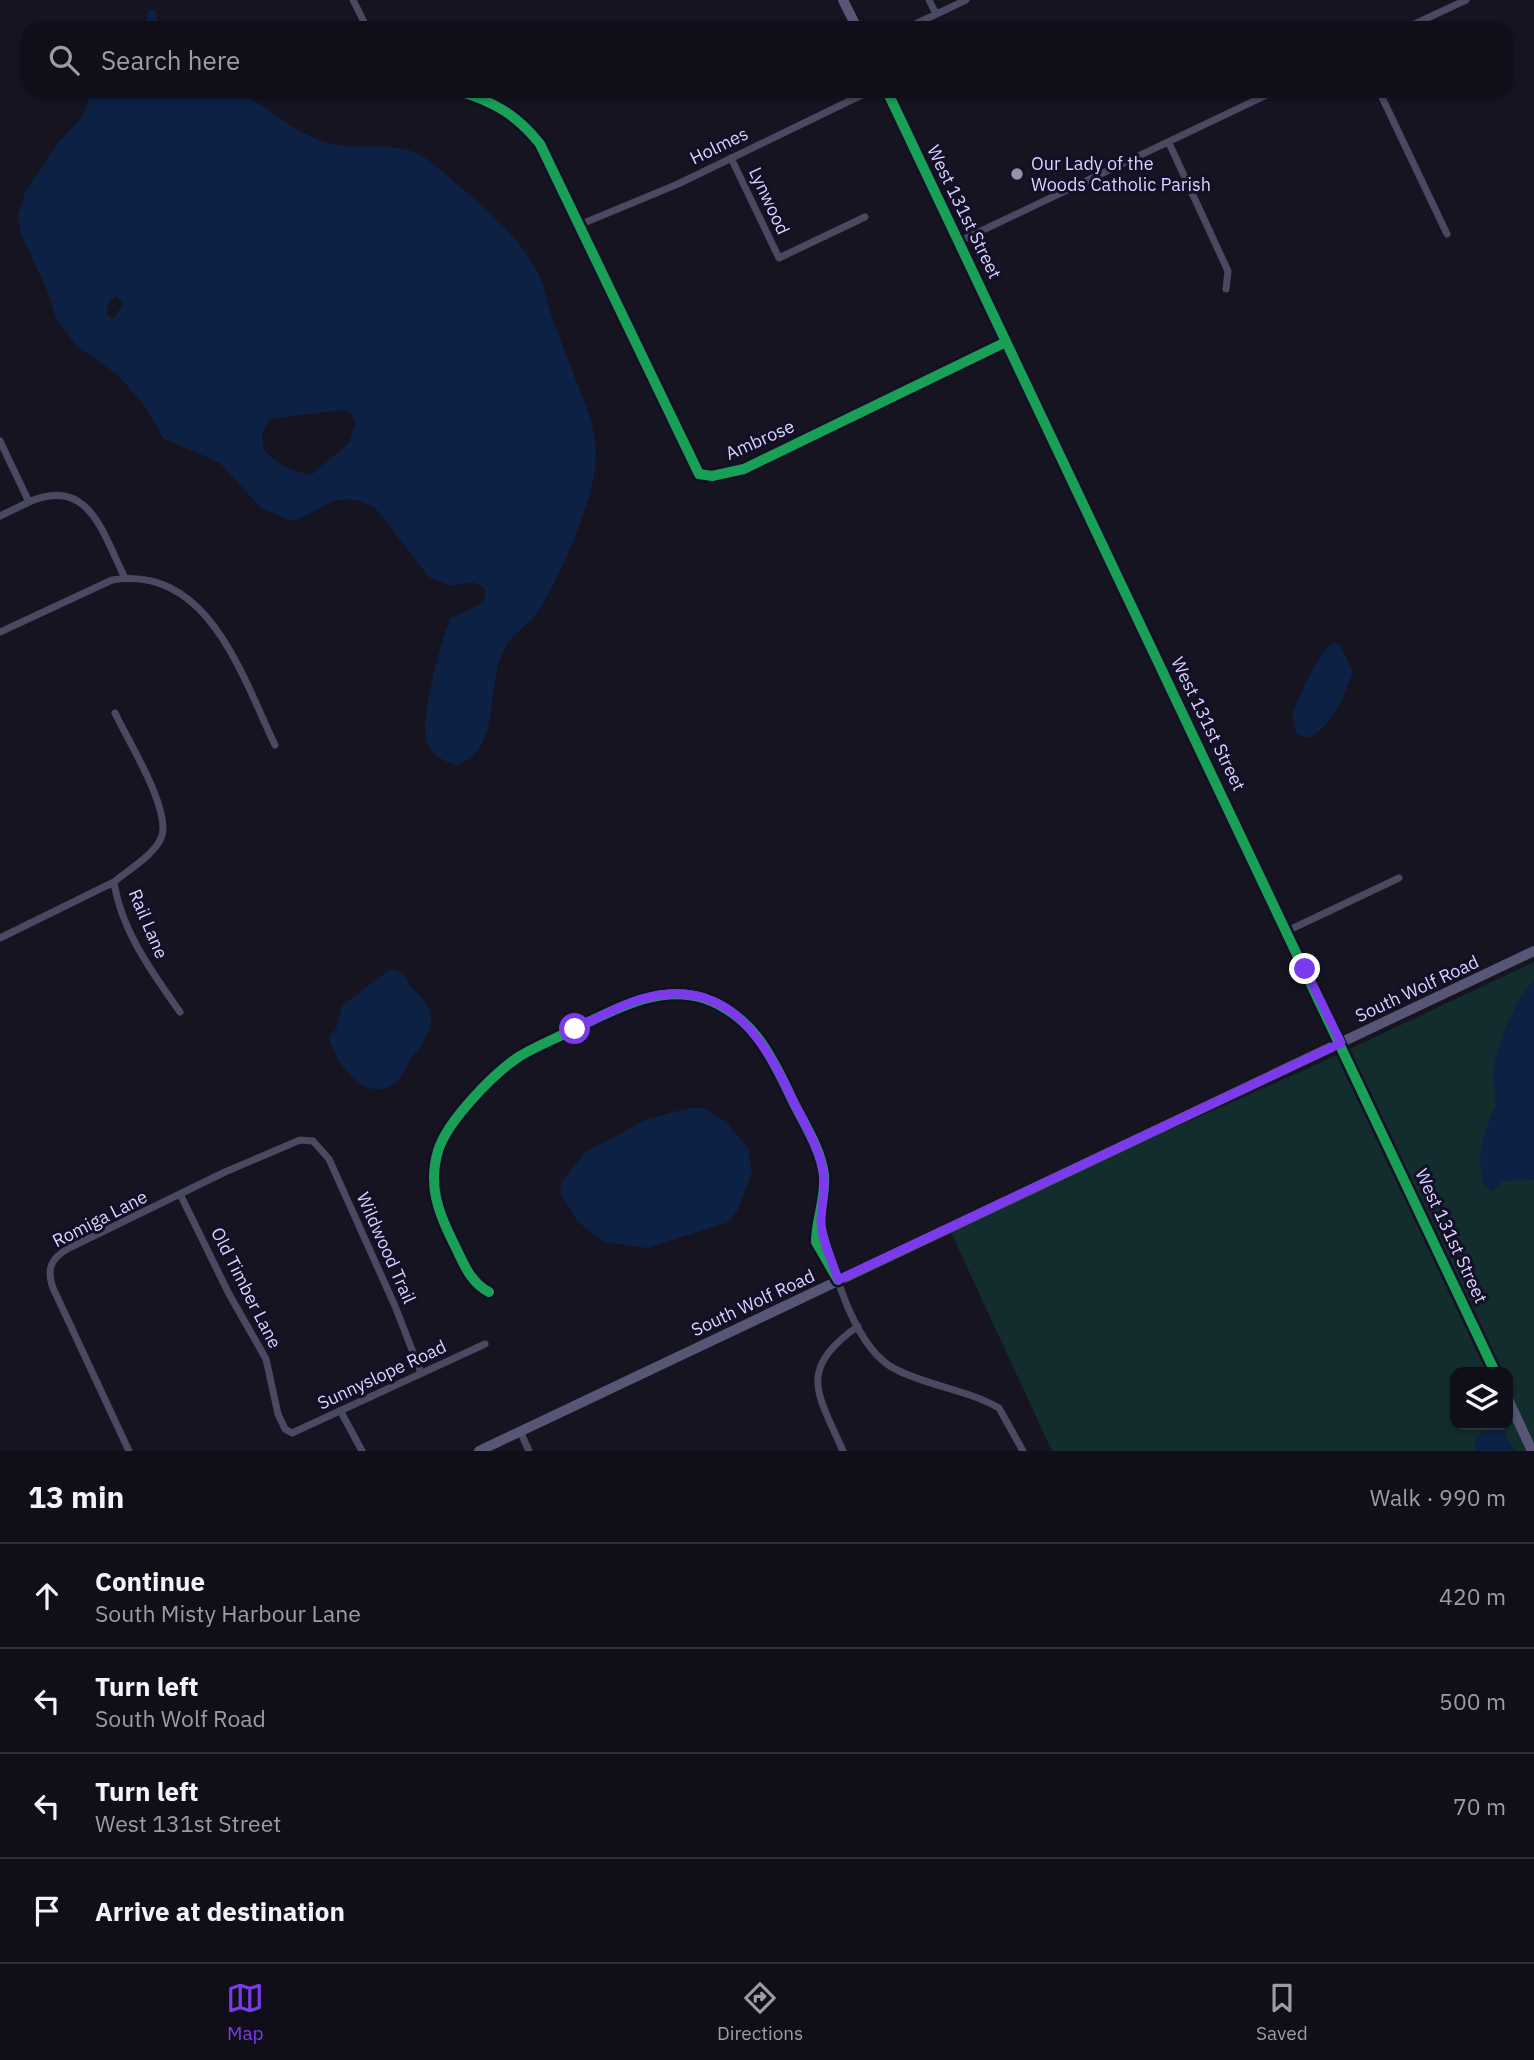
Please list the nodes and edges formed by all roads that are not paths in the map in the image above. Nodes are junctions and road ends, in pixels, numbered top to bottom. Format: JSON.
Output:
{"nodes":[{"id":1,"x":353,"y":0,"type":"edge"},
{"id":2,"x":843,"y":0,"type":"edge"},
{"id":3,"x":929,"y":0,"type":"edge"},
{"id":4,"x":965,"y":0,"type":"edge"},
{"id":5,"x":1463,"y":1,"type":"edge"},
{"id":6,"x":936,"y":14,"type":"junction"},
{"id":7,"x":364,"y":21,"type":"edge"},
{"id":8,"x":854,"y":21,"type":"edge"},
{"id":9,"x":922,"y":21,"type":"edge"},
{"id":10,"x":1421,"y":21,"type":"edge"},
{"id":11,"x":483,"y":98,"type":"edge"},
{"id":12,"x":855,"y":98,"type":"edge"},
{"id":13,"x":890,"y":98,"type":"edge"},
{"id":14,"x":1261,"y":98,"type":"edge"},
{"id":15,"x":1382,"y":98,"type":"edge"},
{"id":16,"x":1169,"y":143,"type":"junction"},
{"id":17,"x":731,"y":158,"type":"junction"},
{"id":18,"x":865,"y":217,"type":"dead end"},
{"id":19,"x":579,"y":225,"type":"junction"},
{"id":20,"x":1447,"y":233,"type":"dead end"},
{"id":21,"x":960,"y":241,"type":"junction"},
{"id":22,"x":1226,"y":289,"type":"dead end"},
{"id":23,"x":1006,"y":342,"type":"junction"},
{"id":24,"x":0,"y":441,"type":"edge"},
{"id":25,"x":29,"y":502,"type":"junction"},
{"id":26,"x":0,"y":516,"type":"edge"},
{"id":27,"x":125,"y":578,"type":"junction"},
{"id":28,"x":0,"y":632,"type":"edge"},
{"id":29,"x":115,"y":713,"type":"dead end"},
{"id":30,"x":275,"y":745,"type":"dead end"},
{"id":31,"x":1399,"y":878,"type":"dead end"},
{"id":32,"x":114,"y":882,"type":"junction"},
{"id":33,"x":1287,"y":931,"type":"junction"},
{"id":34,"x":0,"y":938,"type":"edge"},
{"id":35,"x":1534,"y":951,"type":"edge"},
{"id":36,"x":180,"y":1012,"type":"dead end"},
{"id":37,"x":1341,"y":1043,"type":"junction"},
{"id":38,"x":313,"y":1141,"type":"joint"},
{"id":39,"x":181,"y":1196,"type":"junction"},
{"id":40,"x":838,"y":1280,"type":"junction"},
{"id":41,"x":489,"y":1292,"type":"dead end"},
{"id":42,"x":858,"y":1326,"type":"junction"},
{"id":43,"x":485,"y":1344,"type":"dead end"},
{"id":44,"x":1493,"y":1367,"type":"edge"},
{"id":45,"x":421,"y":1373,"type":"junction"},
{"id":46,"x":1513,"y":1410,"type":"edge"},
{"id":47,"x":341,"y":1412,"type":"junction"},
{"id":48,"x":520,"y":1432,"type":"junction"},
{"id":49,"x":292,"y":1433,"type":"joint"},
{"id":50,"x":129,"y":1451,"type":"edge"},
{"id":51,"x":362,"y":1451,"type":"edge"},
{"id":52,"x":479,"y":1451,"type":"edge"},
{"id":53,"x":529,"y":1451,"type":"edge"},
{"id":54,"x":843,"y":1451,"type":"edge"},
{"id":55,"x":1023,"y":1451,"type":"edge"},
{"id":56,"x":1532,"y":1451,"type":"edge"}],
"edges":[{"from":1,"to":7,"type":"street"},
{"from":2,"to":8,"type":"street"},
{"from":3,"to":6,"type":"street"},
{"from":4,"to":6,"type":"street"},
{"from":5,"to":10,"type":"street"},
{"from":6,"to":9,"type":"street"},
{"from":11,"to":19,"type":"street","name":"Ambrose"},
{"from":12,"to":17,"type":"street","name":"Holmes"},
{"from":13,"to":21,"type":"street","name":"West 131st Street"},
{"from":14,"to":16,"type":"street"},
{"from":15,"to":20,"type":"street"},
{"from":16,"to":21,"type":"street"},
{"from":16,"to":22,"type":"street"},
{"from":17,"to":18,"type":"street","name":"Lynwood"},
{"from":17,"to":19,"type":"street","name":"Holmes"},
{"from":19,"to":23,"type":"street","name":"Ambrose"},
{"from":21,"to":23,"type":"street","name":"West 131st Street"},
{"from":23,"to":33,"type":"street","name":"West 131st Street"},
{"from":24,"to":25,"type":"street"},
{"from":25,"to":26,"type":"street"},
{"from":25,"to":27,"type":"street"},
{"from":27,"to":28,"type":"street"},
{"from":27,"to":30,"type":"street"},
{"from":29,"to":32,"type":"street"},
{"from":31,"to":33,"type":"street"},
{"from":32,"to":34,"type":"street","name":"Rail Lane"},
{"from":32,"to":36,"type":"street","name":"Rail Lane"},
{"from":33,"to":37,"type":"street","name":"West 131st Street"},
{"from":35,"to":37,"type":"street","name":"South Wolf Road"},
{"from":37,"to":40,"type":"street","name":"South Wolf Road"},
{"from":37,"to":44,"type":"street","name":"West 131st Street"},
{"from":38,"to":39,"type":"street","name":"Romiga Lane"},
{"from":38,"to":45,"type":"street","name":"Wildwood Trail"},
{"from":39,"to":49,"type":"street","name":"Old Timber Lane"},
{"from":39,"to":50,"type":"street","name":"Romiga Lane"},
{"from":40,"to":41,"type":"street"},
{"from":40,"to":42,"type":"street"},
{"from":40,"to":48,"type":"street","name":"South Wolf Road"},
{"from":42,"to":54,"type":"street"},
{"from":42,"to":55,"type":"street"},
{"from":43,"to":45,"type":"street","name":"Sunnyslope Road"},
{"from":45,"to":47,"type":"street","name":"Sunnyslope Road"},
{"from":46,"to":56,"type":"street"},
{"from":47,"to":49,"type":"street","name":"Sunnyslope Road"},
{"from":47,"to":51,"type":"street"},
{"from":48,"to":52,"type":"street","name":"South Wolf Road"},
{"from":48,"to":53,"type":"street"}]}
